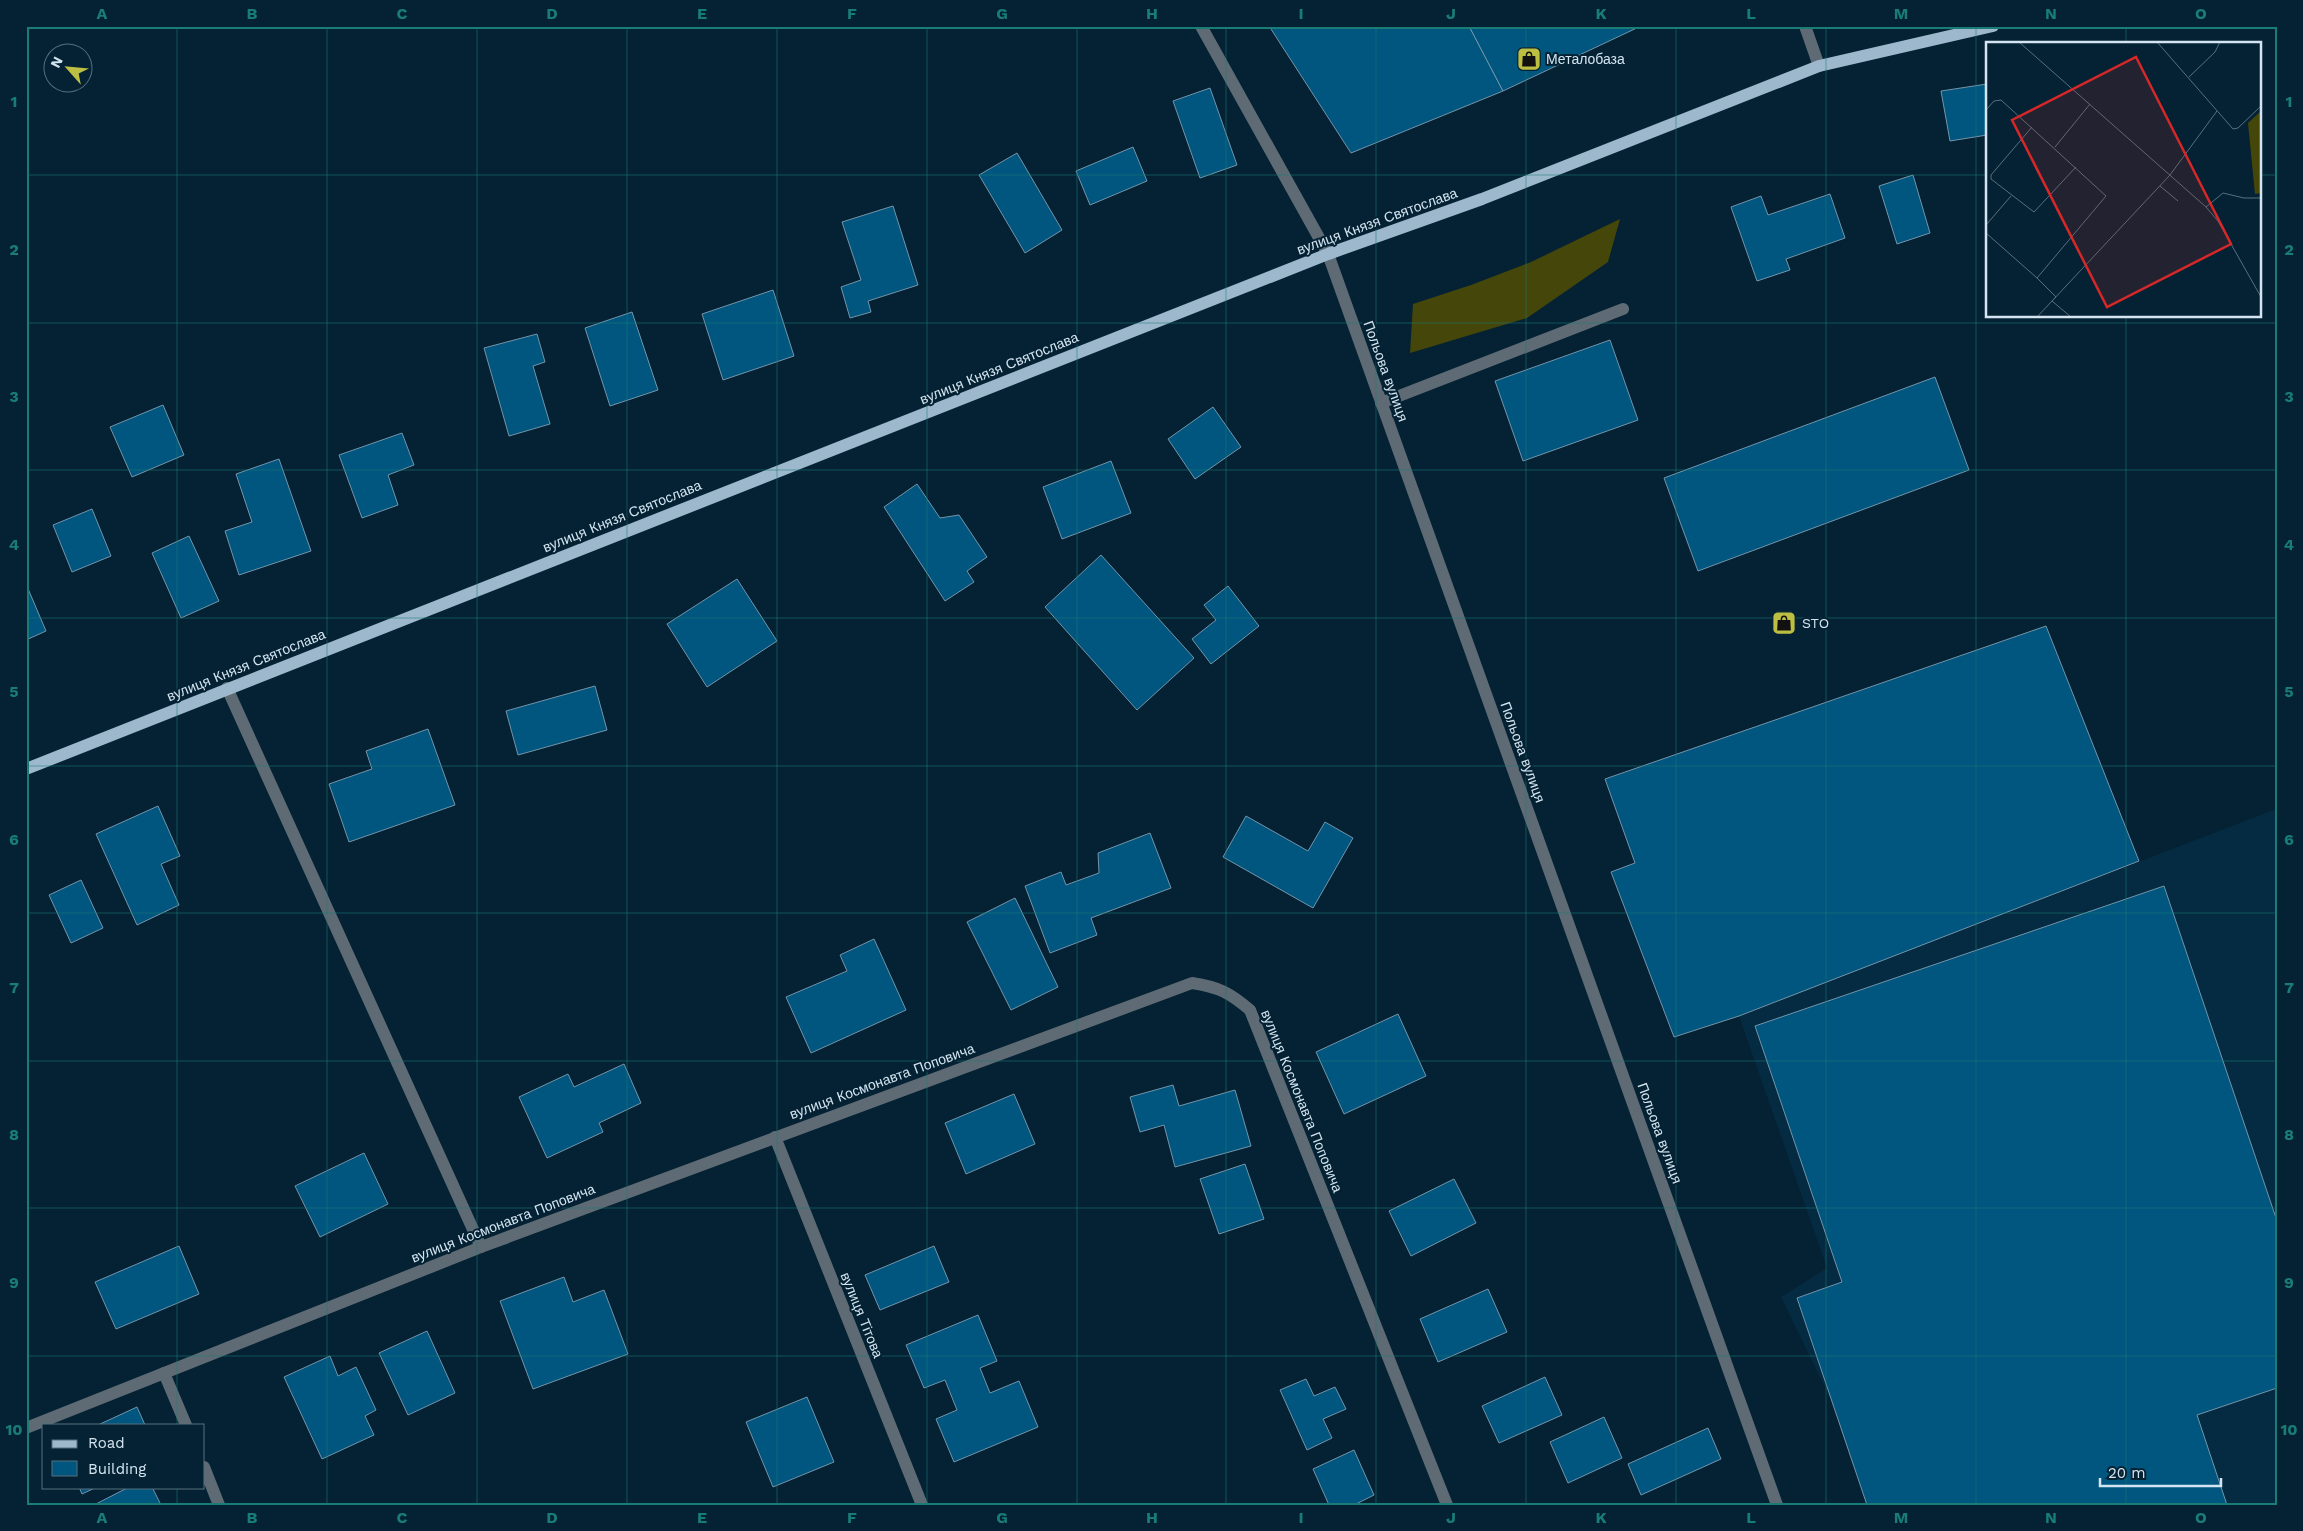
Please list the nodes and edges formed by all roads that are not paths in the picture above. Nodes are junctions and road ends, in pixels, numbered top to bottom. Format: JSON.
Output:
{"nodes":[{"id":1,"x":1201,"y":26,"type":"edge"},
{"id":2,"x":1805,"y":26,"type":"edge"},
{"id":3,"x":1993,"y":26,"type":"edge"},
{"id":4,"x":1819,"y":66,"type":"junction"},
{"id":5,"x":1328,"y":254,"type":"junction"},
{"id":6,"x":1623,"y":309,"type":"dead end"},
{"id":7,"x":1382,"y":403,"type":"junction"},
{"id":8,"x":227,"y":688,"type":"junction"},
{"id":9,"x":26,"y":769,"type":"edge"},
{"id":10,"x":775,"y":1137,"type":"junction"},
{"id":11,"x":481,"y":1247,"type":"junction"},
{"id":12,"x":164,"y":1373,"type":"junction"},
{"id":13,"x":186,"y":1424,"type":"edge"},
{"id":14,"x":26,"y":1428,"type":"edge"},
{"id":15,"x":205,"y":1469,"type":"edge"},
{"id":16,"x":220,"y":1505,"type":"edge"},
{"id":17,"x":922,"y":1505,"type":"edge"},
{"id":18,"x":1446,"y":1505,"type":"edge"},
{"id":19,"x":1777,"y":1505,"type":"edge"}],
"edges":[{"from":1,"to":5,"type":"street","name":"Польова вулиця"},
{"from":2,"to":4,"type":"street"},
{"from":3,"to":4,"type":"main road","name":"вулиця Князя Святослава"},
{"from":4,"to":5,"type":"main road","name":"вулиця Князя Святослава"},
{"from":5,"to":7,"type":"street","name":"Польова вулиця"},
{"from":5,"to":8,"type":"main road","name":"вулиця Князя Святослава"},
{"from":6,"to":7,"type":"street"},
{"from":7,"to":19,"type":"street","name":"Польова вулиця"},
{"from":8,"to":9,"type":"main road","name":"вулиця Князя Святослава"},
{"from":8,"to":11,"type":"street"},
{"from":10,"to":11,"type":"street","name":"вулиця Космонавта Поповича"},
{"from":10,"to":17,"type":"street","name":"вулиця Тітова"},
{"from":10,"to":18,"type":"street","name":"вулиця Космонавта Поповича"},
{"from":11,"to":12,"type":"street","name":"вулиця Космонавта Поповича"},
{"from":12,"to":13,"type":"street"},
{"from":12,"to":14,"type":"street","name":"вулиця Космонавта Поповича"},
{"from":15,"to":16,"type":"street"}]}
